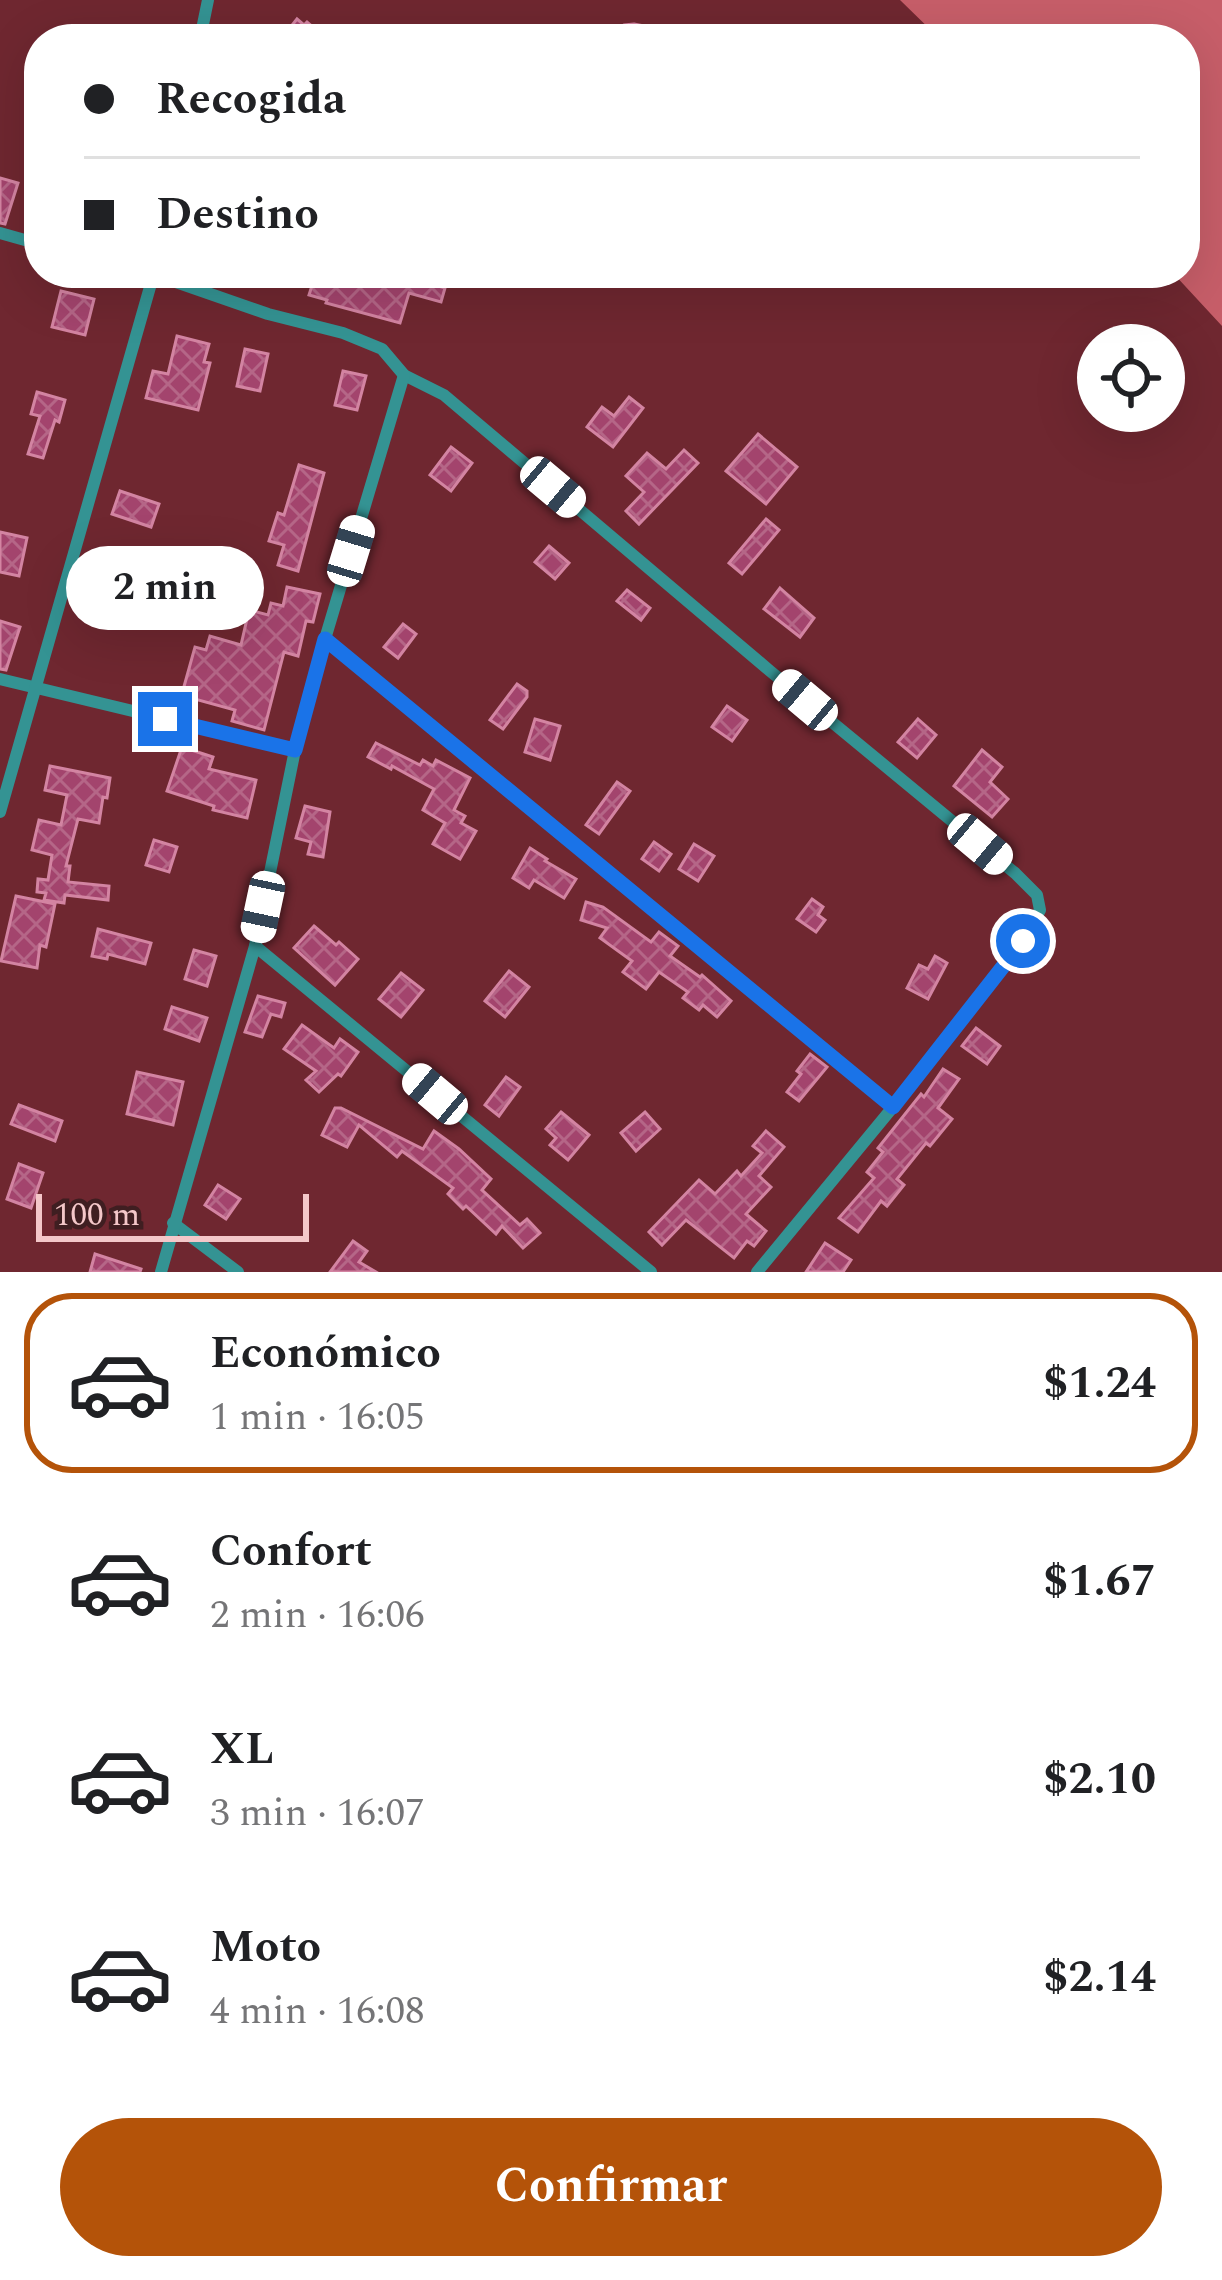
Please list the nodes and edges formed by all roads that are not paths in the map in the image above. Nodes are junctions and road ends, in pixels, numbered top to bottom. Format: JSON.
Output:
{"nodes":[{"id":1,"x":149,"y":288,"type":"edge"},
{"id":2,"x":195,"y":288,"type":"edge"},
{"id":3,"x":404,"y":375,"type":"junction"},
{"id":4,"x":325,"y":639,"type":"junction"},
{"id":5,"x":0,"y":679,"type":"edge"},
{"id":6,"x":35,"y":688,"type":"junction"},
{"id":7,"x":295,"y":750,"type":"junction"},
{"id":8,"x":0,"y":812,"type":"edge"},
{"id":9,"x":255,"y":946,"type":"junction"},
{"id":10,"x":893,"y":1107,"type":"junction"},
{"id":11,"x":173,"y":1223,"type":"junction"},
{"id":12,"x":160,"y":1272,"type":"edge"},
{"id":13,"x":238,"y":1272,"type":"edge"},
{"id":14,"x":651,"y":1272,"type":"edge"},
{"id":15,"x":757,"y":1272,"type":"edge"}],
"edges":[{"from":1,"to":6,"type":"street"},
{"from":2,"to":3,"type":"street"},
{"from":3,"to":4,"type":"street"},
{"from":3,"to":10,"type":"street"},
{"from":4,"to":7,"type":"street"},
{"from":4,"to":10,"type":"street"},
{"from":5,"to":6,"type":"street"},
{"from":6,"to":7,"type":"street"},
{"from":6,"to":8,"type":"street"},
{"from":7,"to":9,"type":"street"},
{"from":9,"to":11,"type":"street"},
{"from":9,"to":14,"type":"street"},
{"from":10,"to":15,"type":"street"},
{"from":11,"to":12,"type":"street"},
{"from":11,"to":13,"type":"street"}]}
